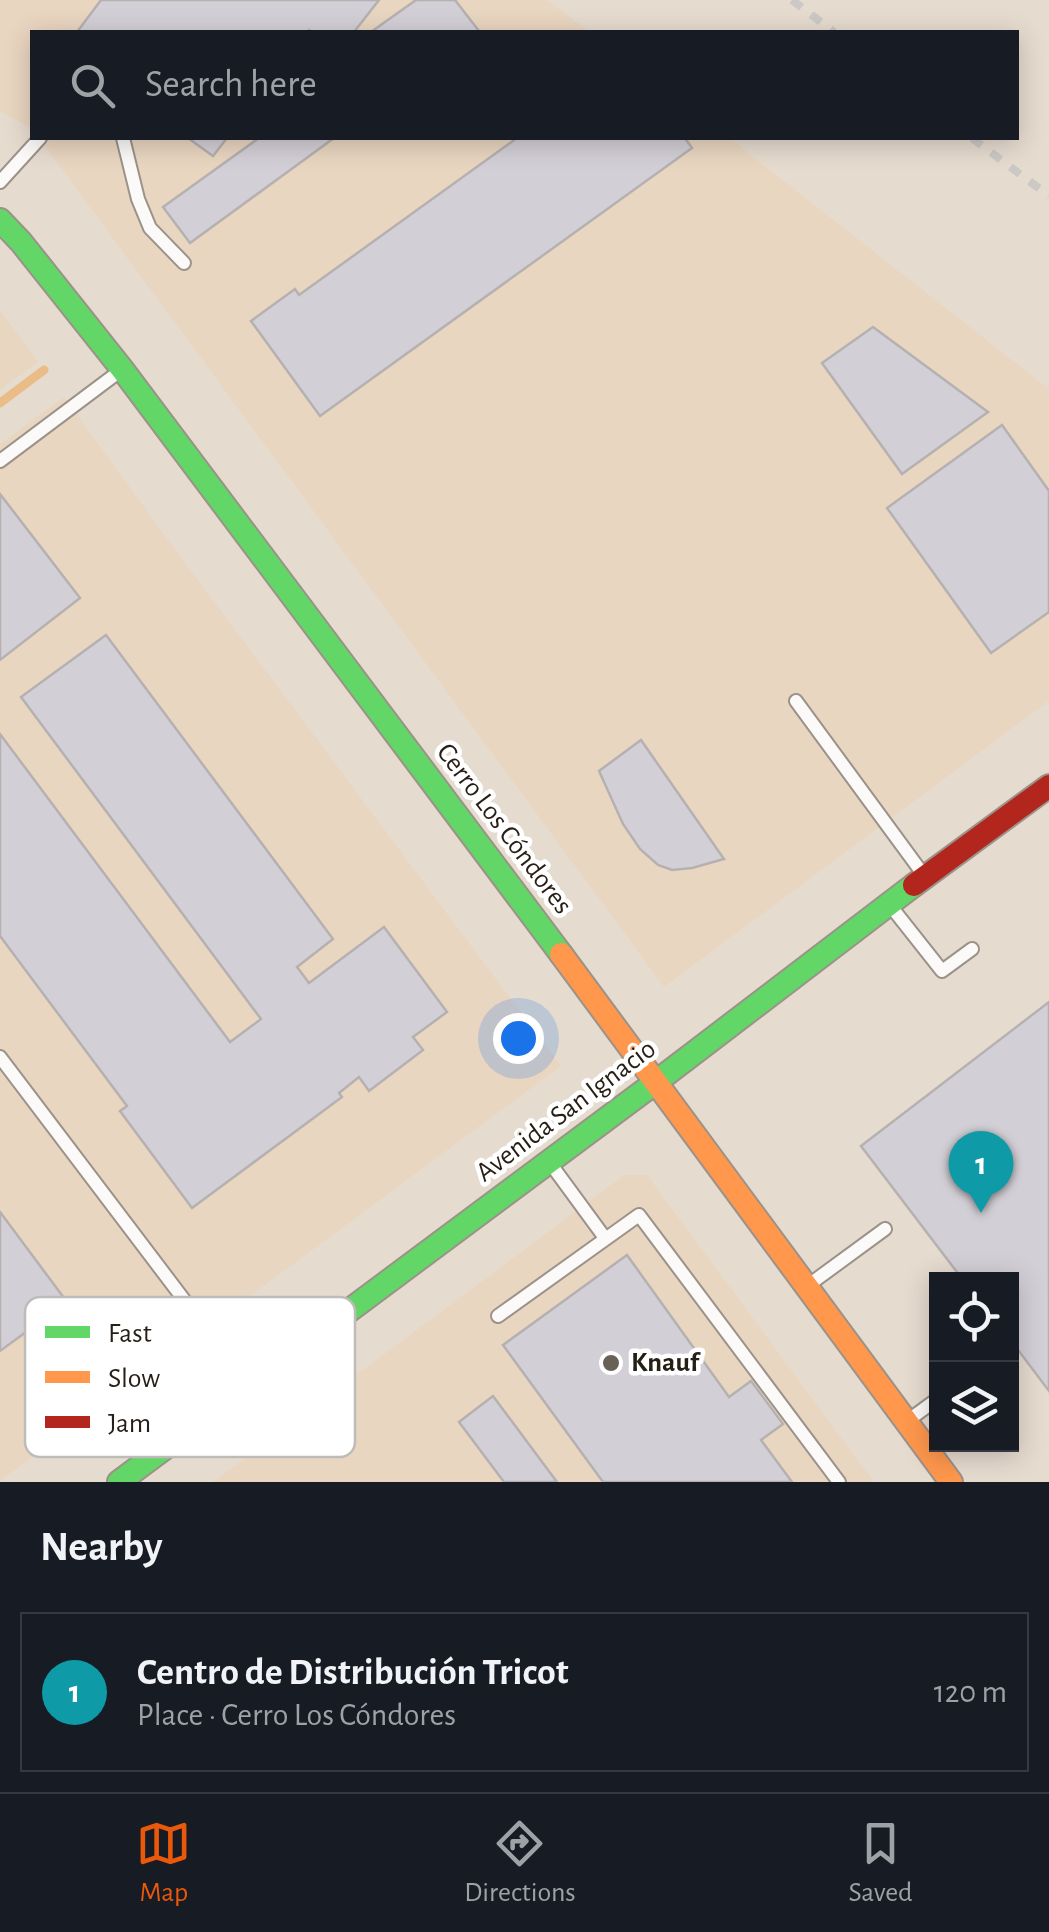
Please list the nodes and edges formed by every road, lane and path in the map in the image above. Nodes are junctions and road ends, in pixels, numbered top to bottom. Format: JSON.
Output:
{"nodes":[{"id":1,"x":38,"y":140,"type":"edge"},
{"id":2,"x":123,"y":140,"type":"edge"},
{"id":3,"x":0,"y":182,"type":"edge"},
{"id":4,"x":0,"y":220,"type":"edge"},
{"id":5,"x":184,"y":263,"type":"dead end"},
{"id":6,"x":122,"y":370,"type":"junction"},
{"id":7,"x":0,"y":461,"type":"edge"},
{"id":8,"x":796,"y":700,"type":"dead end"},
{"id":9,"x":1049,"y":786,"type":"edge"},
{"id":10,"x":925,"y":876,"type":"junction"},
{"id":11,"x":888,"y":904,"type":"junction"},
{"id":12,"x":972,"y":948,"type":"dead end"},
{"id":13,"x":0,"y":1057,"type":"edge"},
{"id":14,"x":656,"y":1082,"type":"junction"},
{"id":15,"x":549,"y":1162,"type":"junction"},
{"id":16,"x":885,"y":1230,"type":"dead end"},
{"id":17,"x":605,"y":1238,"type":"junction"},
{"id":18,"x":807,"y":1286,"type":"junction"},
{"id":19,"x":181,"y":1297,"type":"edge"},
{"id":20,"x":355,"y":1306,"type":"edge"},
{"id":21,"x":498,"y":1316,"type":"dead end"},
{"id":22,"x":929,"y":1405,"type":"edge"},
{"id":23,"x":907,"y":1422,"type":"junction"},
{"id":24,"x":152,"y":1457,"type":"edge"},
{"id":25,"x":119,"y":1482,"type":"edge"},
{"id":26,"x":839,"y":1482,"type":"edge"},
{"id":27,"x":951,"y":1482,"type":"edge"}],
"edges":[{"from":1,"to":3,"type":"lane"},
{"from":2,"to":5,"type":"lane"},
{"from":4,"to":6,"type":"street","name":"Cerro Los Cóndores"},
{"from":6,"to":7,"type":"lane"},
{"from":6,"to":14,"type":"street","name":"Cerro Los Cóndores"},
{"from":8,"to":10,"type":"lane"},
{"from":9,"to":10,"type":"street","name":"Avenida San Ignacio"},
{"from":10,"to":11,"type":"street","name":"Avenida San Ignacio"},
{"from":11,"to":12,"type":"lane"},
{"from":11,"to":14,"type":"street","name":"Avenida San Ignacio"},
{"from":13,"to":19,"type":"lane"},
{"from":14,"to":15,"type":"street","name":"Avenida San Ignacio"},
{"from":14,"to":18,"type":"street","name":"Cerro Los Cóndores"},
{"from":15,"to":17,"type":"lane"},
{"from":15,"to":20,"type":"street","name":"Avenida San Ignacio"},
{"from":16,"to":18,"type":"lane"},
{"from":17,"to":21,"type":"lane"},
{"from":17,"to":26,"type":"lane"},
{"from":18,"to":23,"type":"street","name":"Cerro Los Cóndores"},
{"from":22,"to":23,"type":"lane"},
{"from":23,"to":27,"type":"street","name":"Cerro Los Cóndores"},
{"from":24,"to":25,"type":"street","name":"Avenida San Ignacio"}]}
